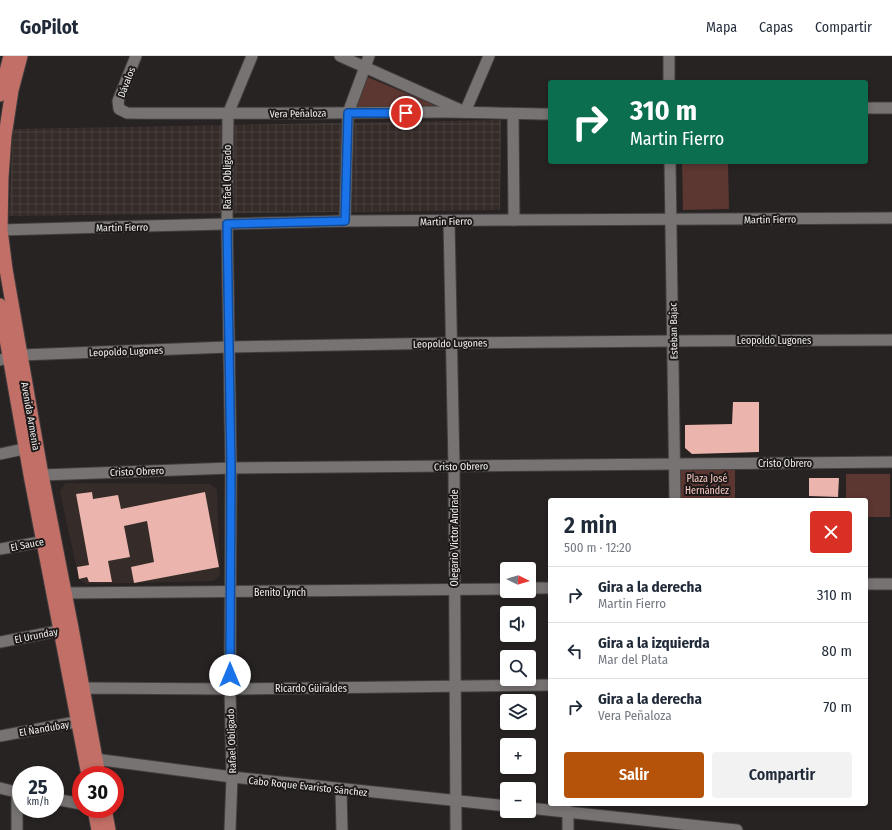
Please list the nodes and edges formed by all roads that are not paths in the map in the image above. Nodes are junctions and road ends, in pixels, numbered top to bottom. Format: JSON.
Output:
{"nodes":[{"id":1,"x":10,"y":56,"type":"edge"},
{"id":2,"x":21,"y":56,"type":"edge"},
{"id":3,"x":136,"y":56,"type":"edge"},
{"id":4,"x":252,"y":56,"type":"edge"},
{"id":5,"x":340,"y":56,"type":"edge"},
{"id":6,"x":489,"y":56,"type":"edge"},
{"id":7,"x":669,"y":56,"type":"edge"},
{"id":8,"x":366,"y":61,"type":"edge"},
{"id":9,"x":669,"y":80,"type":"edge"},
{"id":10,"x":0,"y":95,"type":"edge"},
{"id":11,"x":868,"y":108,"type":"edge"},
{"id":12,"x":892,"y":108,"type":"edge"},
{"id":13,"x":119,"y":109,"type":"joint"},
{"id":14,"x":465,"y":112,"type":"junction"},
{"id":15,"x":348,"y":113,"type":"junction"},
{"id":16,"x":228,"y":114,"type":"junction"},
{"id":17,"x":513,"y":114,"type":"junction"},
{"id":18,"x":548,"y":114,"type":"edge"},
{"id":19,"x":3,"y":135,"type":"edge"},
{"id":20,"x":670,"y":164,"type":"edge"},
{"id":21,"x":1,"y":178,"type":"edge"},
{"id":22,"x":892,"y":218,"type":"edge"},
{"id":23,"x":514,"y":220,"type":"junction"},
{"id":24,"x":671,"y":220,"type":"junction"},
{"id":25,"x":345,"y":221,"type":"junction"},
{"id":26,"x":449,"y":221,"type":"junction"},
{"id":27,"x":227,"y":224,"type":"junction"},
{"id":28,"x":0,"y":230,"type":"edge"},
{"id":29,"x":3,"y":269,"type":"edge"},
{"id":30,"x":0,"y":305,"type":"edge"},
{"id":31,"x":892,"y":340,"type":"edge"},
{"id":32,"x":673,"y":341,"type":"junction"},
{"id":33,"x":451,"y":343,"type":"junction"},
{"id":34,"x":228,"y":347,"type":"junction"},
{"id":35,"x":10,"y":358,"type":"edge"},
{"id":36,"x":31,"y":448,"type":"junction"},
{"id":37,"x":0,"y":454,"type":"edge"},
{"id":38,"x":892,"y":462,"type":"edge"},
{"id":39,"x":675,"y":463,"type":"junction"},
{"id":40,"x":454,"y":466,"type":"junction"},
{"id":41,"x":231,"y":468,"type":"junction"},
{"id":42,"x":36,"y":477,"type":"junction"},
{"id":43,"x":675,"y":498,"type":"edge"},
{"id":44,"x":49,"y":540,"type":"junction"},
{"id":45,"x":0,"y":549,"type":"edge"},
{"id":46,"x":868,"y":584,"type":"edge"},
{"id":47,"x":892,"y":584,"type":"edge"},
{"id":48,"x":536,"y":588,"type":"edge"},
{"id":49,"x":548,"y":588,"type":"edge"},
{"id":50,"x":500,"y":589,"type":"edge"},
{"id":51,"x":454,"y":590,"type":"junction"},
{"id":52,"x":230,"y":592,"type":"junction"},
{"id":53,"x":59,"y":594,"type":"junction"},
{"id":54,"x":66,"y":629,"type":"junction"},
{"id":55,"x":0,"y":642,"type":"edge"},
{"id":56,"x":548,"y":685,"type":"edge"},
{"id":57,"x":455,"y":687,"type":"junction"},
{"id":58,"x":77,"y":689,"type":"junction"},
{"id":59,"x":230,"y":689,"type":"junction"},
{"id":60,"x":83,"y":721,"type":"junction"},
{"id":61,"x":0,"y":736,"type":"edge"},
{"id":62,"x":91,"y":760,"type":"junction"},
{"id":63,"x":90,"y":766,"type":"edge"},
{"id":64,"x":94,"y":766,"type":"edge"},
{"id":65,"x":232,"y":778,"type":"junction"},
{"id":66,"x":0,"y":788,"type":"edge"},
{"id":67,"x":341,"y":790,"type":"junction"},
{"id":68,"x":12,"y":791,"type":"edge"},
{"id":69,"x":457,"y":800,"type":"junction"},
{"id":70,"x":500,"y":805,"type":"edge"},
{"id":71,"x":536,"y":809,"type":"edge"},
{"id":72,"x":568,"y":811,"type":"junction"},
{"id":73,"x":18,"y":818,"type":"edge"},
{"id":74,"x":96,"y":818,"type":"edge"},
{"id":75,"x":107,"y":818,"type":"edge"},
{"id":76,"x":679,"y":827,"type":"edge"},
{"id":77,"x":17,"y":830,"type":"edge"},
{"id":78,"x":98,"y":830,"type":"edge"},
{"id":79,"x":109,"y":830,"type":"edge"},
{"id":80,"x":230,"y":830,"type":"edge"},
{"id":81,"x":342,"y":830,"type":"edge"},
{"id":82,"x":456,"y":830,"type":"edge"},
{"id":83,"x":568,"y":830,"type":"edge"},
{"id":84,"x":737,"y":830,"type":"edge"}],
"edges":[{"from":1,"to":10,"type":"main road"},
{"from":2,"to":19,"type":"main road","name":"Avenida Armenia"},
{"from":3,"to":13,"type":"street","name":"Dávalos"},
{"from":4,"to":16,"type":"street","name":"Rafael Obligado"},
{"from":5,"to":8,"type":"street"},
{"from":6,"to":14,"type":"street"},
{"from":7,"to":9,"type":"street"},
{"from":8,"to":14,"type":"street"},
{"from":8,"to":15,"type":"street"},
{"from":11,"to":12,"type":"street"},
{"from":13,"to":16,"type":"street","name":"Vera Peñaloza"},
{"from":14,"to":15,"type":"street","name":"Vera Peñaloza"},
{"from":14,"to":17,"type":"street","name":"Vera Peñaloza"},
{"from":15,"to":16,"type":"street","name":"Vera Peñaloza"},
{"from":15,"to":25,"type":"street"},
{"from":16,"to":27,"type":"street","name":"Rafael Obligado"},
{"from":17,"to":18,"type":"street","name":"Vera Peñaloza"},
{"from":17,"to":23,"type":"street"},
{"from":19,"to":21,"type":"main road","name":"Avenida Armenia"},
{"from":20,"to":24,"type":"street","name":"Esteban Bajac"},
{"from":21,"to":28,"type":"main road","name":"Avenida Armenia"},
{"from":22,"to":24,"type":"street","name":"Martin Fierro"},
{"from":23,"to":24,"type":"street","name":"Martin Fierro"},
{"from":23,"to":26,"type":"street","name":"Martin Fierro"},
{"from":24,"to":32,"type":"street","name":"Esteban Bajac"},
{"from":25,"to":26,"type":"street","name":"Martin Fierro"},
{"from":25,"to":27,"type":"street","name":"Martin Fierro"},
{"from":26,"to":33,"type":"street","name":"Olegario Victor Andrade"},
{"from":27,"to":28,"type":"street","name":"Martin Fierro"},
{"from":27,"to":34,"type":"street","name":"Rafael Obligado"},
{"from":28,"to":29,"type":"main road","name":"Avenida Armenia"},
{"from":29,"to":35,"type":"main road","name":"Avenida Armenia"},
{"from":30,"to":35,"type":"main road","name":"Avenida Armenia"},
{"from":31,"to":32,"type":"street","name":"Leopoldo Lugones"},
{"from":32,"to":33,"type":"street","name":"Leopoldo Lugones"},
{"from":32,"to":39,"type":"street","name":"Esteban Bajac"},
{"from":33,"to":34,"type":"street","name":"Leopoldo Lugones"},
{"from":33,"to":40,"type":"street","name":"Olegario Victor Andrade"},
{"from":34,"to":35,"type":"street","name":"Leopoldo Lugones"},
{"from":34,"to":41,"type":"street","name":"Rafael Obligado"},
{"from":35,"to":36,"type":"main road","name":"Avenida Armenia"},
{"from":36,"to":37,"type":"street"},
{"from":36,"to":42,"type":"main road","name":"Avenida Armenia"},
{"from":38,"to":39,"type":"street","name":"Cristo Obrero"},
{"from":39,"to":40,"type":"street","name":"Cristo Obrero"},
{"from":39,"to":43,"type":"street","name":"Esteban Bajac"},
{"from":40,"to":41,"type":"street","name":"Cristo Obrero"},
{"from":40,"to":51,"type":"street","name":"Olegario Victor Andrade"},
{"from":41,"to":42,"type":"street","name":"Cristo Obrero"},
{"from":41,"to":52,"type":"street","name":"Rafael Obligado"},
{"from":42,"to":44,"type":"main road","name":"Avenida Armenia"},
{"from":44,"to":45,"type":"street","name":"El Sauce"},
{"from":44,"to":53,"type":"main road","name":"Avenida Armenia"},
{"from":46,"to":47,"type":"street"},
{"from":48,"to":49,"type":"street"},
{"from":50,"to":51,"type":"street","name":"Benito Lynch"},
{"from":51,"to":52,"type":"street","name":"Benito Lynch"},
{"from":51,"to":57,"type":"street","name":"Olegario Victor Andrade"},
{"from":52,"to":53,"type":"street","name":"Benito Lynch"},
{"from":52,"to":59,"type":"street","name":"Rafael Obligado"},
{"from":53,"to":54,"type":"main road","name":"Avenida Armenia"},
{"from":54,"to":55,"type":"street","name":"El Urunday"},
{"from":54,"to":58,"type":"main road","name":"Avenida Armenia"},
{"from":56,"to":57,"type":"street","name":"Ricardo Güiraldes"},
{"from":57,"to":59,"type":"street","name":"Ricardo Güiraldes"},
{"from":57,"to":69,"type":"street","name":"Olegario Victor Andrade"},
{"from":58,"to":59,"type":"street","name":"Ricardo Güiraldes"},
{"from":58,"to":60,"type":"main road","name":"Avenida Armenia"},
{"from":59,"to":65,"type":"street","name":"Rafael Obligado"},
{"from":60,"to":61,"type":"street","name":"El Ñandubay"},
{"from":60,"to":62,"type":"main road","name":"Avenida Armenia"},
{"from":62,"to":63,"type":"main road","name":"Avenida Armenia"},
{"from":62,"to":64,"type":"main road","name":"Avenida Armenia"},
{"from":62,"to":65,"type":"street","name":"Cabo Roque Evaristo Sánchez"},
{"from":65,"to":67,"type":"street","name":"Cabo Roque Evaristo Sánchez"},
{"from":65,"to":80,"type":"street","name":"Rafael Obligado"},
{"from":66,"to":68,"type":"street"},
{"from":67,"to":69,"type":"street","name":"Cabo Roque Evaristo Sánchez"},
{"from":67,"to":81,"type":"street"},
{"from":69,"to":70,"type":"street","name":"Cabo Roque Evaristo Sánchez"},
{"from":69,"to":82,"type":"street","name":"Olegario Victor Andrade"},
{"from":71,"to":72,"type":"street"},
{"from":72,"to":76,"type":"street"},
{"from":72,"to":83,"type":"street"},
{"from":73,"to":77,"type":"street"},
{"from":74,"to":78,"type":"main road"},
{"from":75,"to":79,"type":"main road"},
{"from":76,"to":84,"type":"street"}]}
